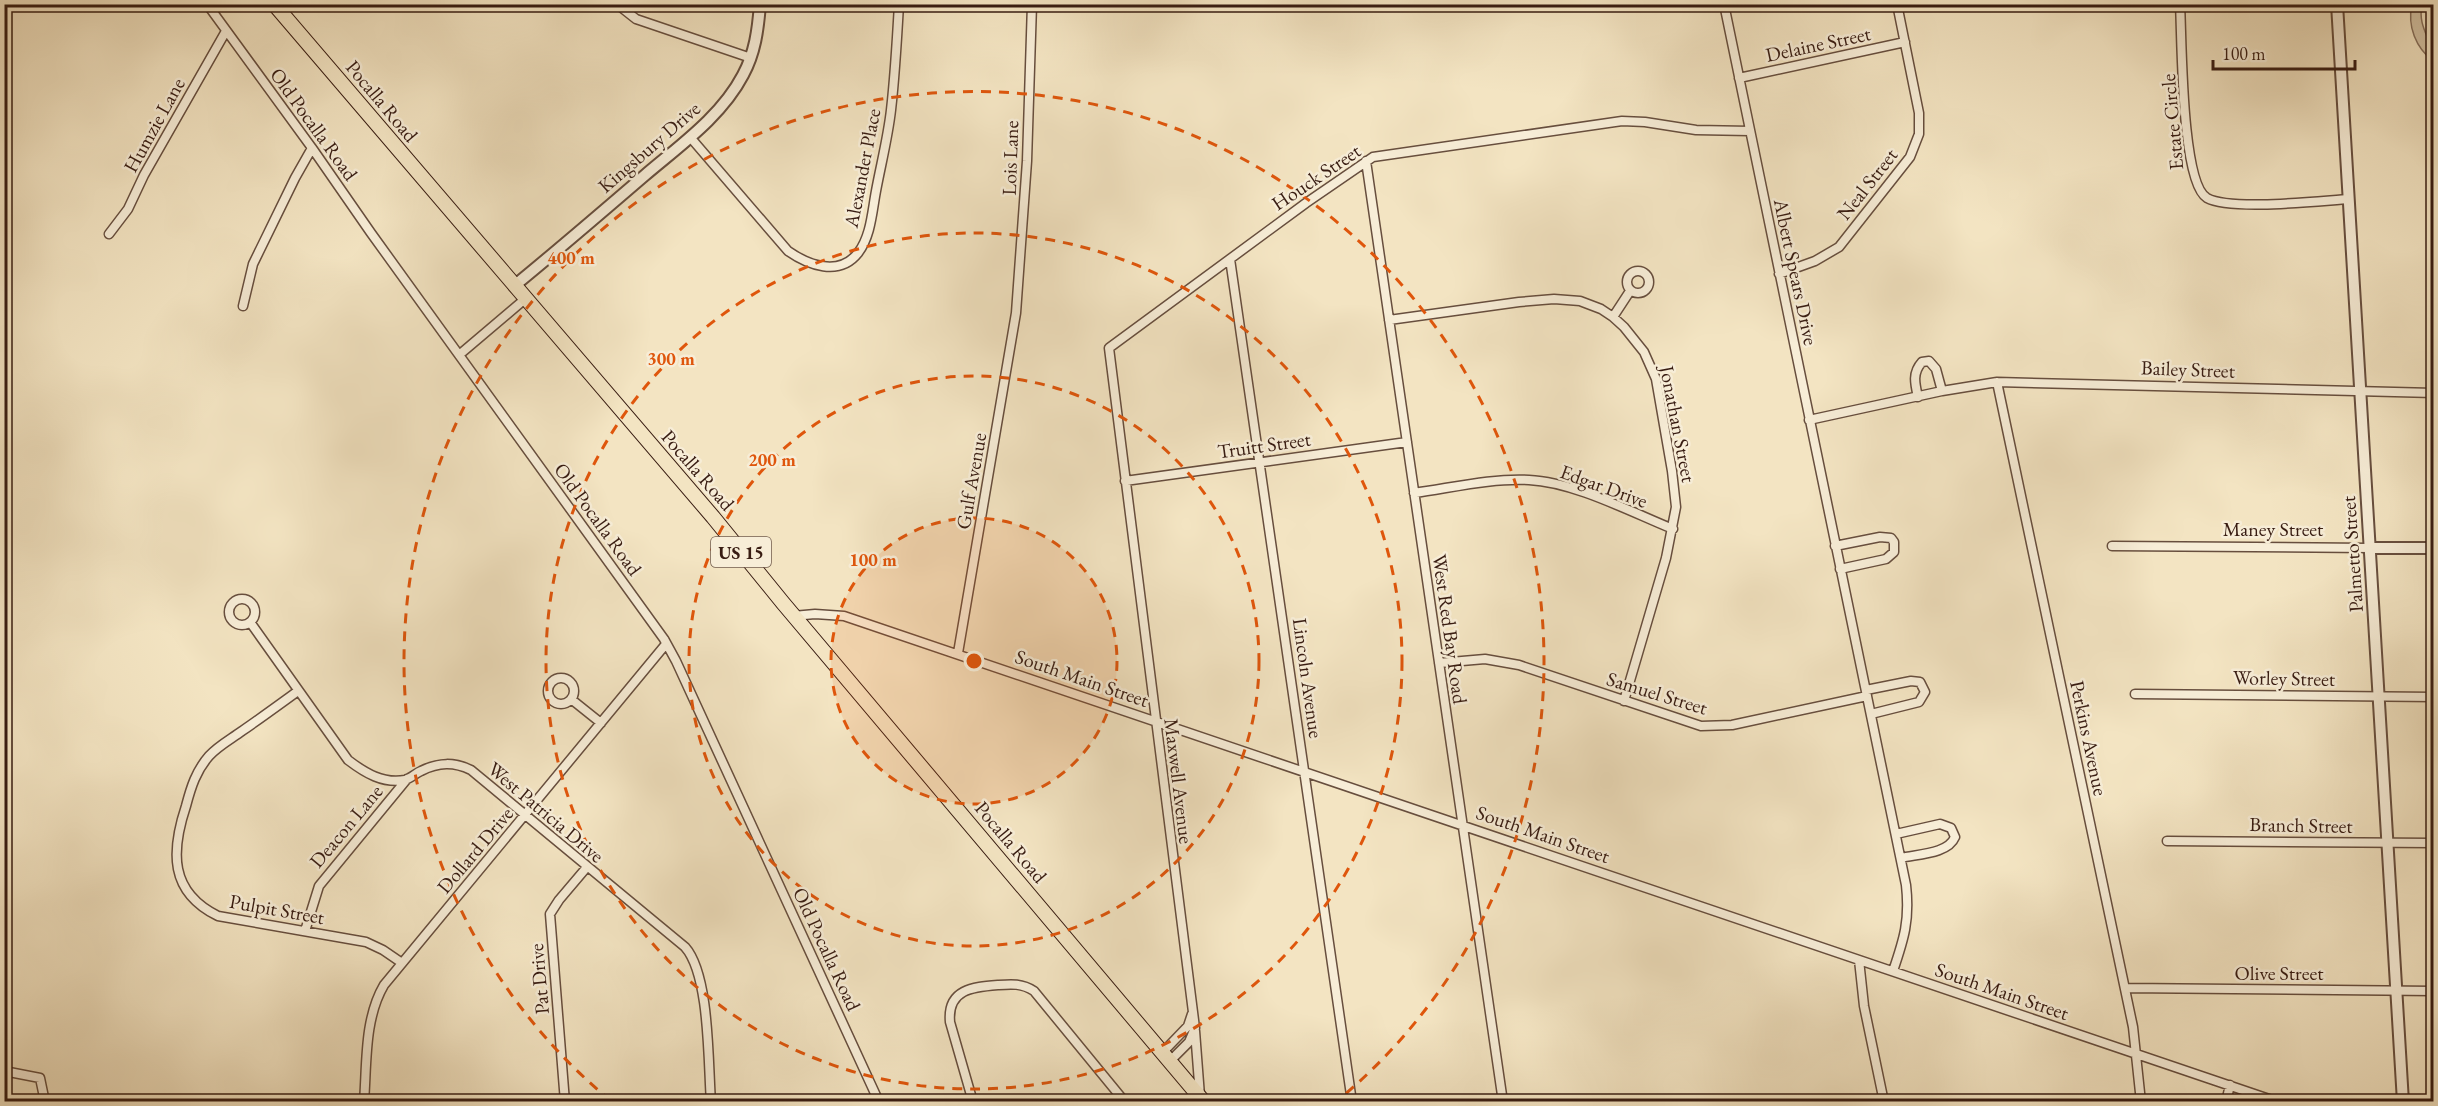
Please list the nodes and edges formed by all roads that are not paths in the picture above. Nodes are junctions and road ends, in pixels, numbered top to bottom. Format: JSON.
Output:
{"nodes":[{"id":1,"x":207,"y":4,"type":"edge"},
{"id":2,"x":274,"y":4,"type":"edge"},
{"id":3,"x":617,"y":4,"type":"edge"},
{"id":4,"x":760,"y":4,"type":"edge"},
{"id":5,"x":899,"y":4,"type":"edge"},
{"id":6,"x":1032,"y":4,"type":"edge"},
{"id":7,"x":1724,"y":4,"type":"edge"},
{"id":8,"x":1897,"y":4,"type":"edge"},
{"id":9,"x":2180,"y":4,"type":"edge"},
{"id":10,"x":2337,"y":4,"type":"edge"},
{"id":11,"x":226,"y":30,"type":"junction"},
{"id":12,"x":1905,"y":42,"type":"junction"},
{"id":13,"x":751,"y":58,"type":"junction"},
{"id":14,"x":1739,"y":78,"type":"junction"},
{"id":15,"x":1750,"y":131,"type":"junction"},
{"id":16,"x":690,"y":137,"type":"junction"},
{"id":17,"x":312,"y":148,"type":"junction"},
{"id":18,"x":1366,"y":160,"type":"junction"},
{"id":19,"x":2349,"y":199,"type":"junction"},
{"id":20,"x":109,"y":234,"type":"dead end"},
{"id":21,"x":1230,"y":259,"type":"junction"},
{"id":22,"x":1779,"y":274,"type":"junction"},
{"id":23,"x":514,"y":286,"type":"junction"},
{"id":24,"x":1630,"y":291,"type":"dead end"},
{"id":25,"x":525,"y":300,"type":"junction"},
{"id":26,"x":243,"y":306,"type":"dead end"},
{"id":27,"x":1016,"y":314,"type":"joint"},
{"id":28,"x":1613,"y":317,"type":"junction"},
{"id":29,"x":1389,"y":320,"type":"junction"},
{"id":30,"x":459,"y":355,"type":"junction"},
{"id":31,"x":1997,"y":382,"type":"junction"},
{"id":32,"x":1942,"y":391,"type":"junction"},
{"id":33,"x":2360,"y":391,"type":"junction"},
{"id":34,"x":2433,"y":393,"type":"edge"},
{"id":35,"x":1918,"y":397,"type":"junction"},
{"id":36,"x":1809,"y":420,"type":"junction"},
{"id":37,"x":1407,"y":442,"type":"junction"},
{"id":38,"x":1260,"y":462,"type":"junction"},
{"id":39,"x":1125,"y":481,"type":"junction"},
{"id":40,"x":1414,"y":493,"type":"junction"},
{"id":41,"x":1673,"y":529,"type":"junction"},
{"id":42,"x":1835,"y":546,"type":"junction"},
{"id":43,"x":2112,"y":546,"type":"dead end"},
{"id":44,"x":2370,"y":548,"type":"junction"},
{"id":45,"x":2433,"y":548,"type":"edge"},
{"id":46,"x":1840,"y":569,"type":"junction"},
{"id":47,"x":793,"y":616,"type":"junction"},
{"id":48,"x":250,"y":622,"type":"dead end"},
{"id":49,"x":666,"y":644,"type":"junction"},
{"id":50,"x":958,"y":654,"type":"junction"},
{"id":51,"x":1439,"y":663,"type":"junction"},
{"id":52,"x":298,"y":691,"type":"junction"},
{"id":53,"x":1866,"y":693,"type":"junction"},
{"id":54,"x":2135,"y":694,"type":"dead end"},
{"id":55,"x":2379,"y":696,"type":"junction"},
{"id":56,"x":2433,"y":697,"type":"edge"},
{"id":57,"x":571,"y":699,"type":"dead end"},
{"id":58,"x":1624,"y":701,"type":"junction"},
{"id":59,"x":1870,"y":714,"type":"junction"},
{"id":60,"x":1155,"y":721,"type":"junction"},
{"id":61,"x":601,"y":723,"type":"junction"},
{"id":62,"x":1305,"y":771,"type":"junction"},
{"id":63,"x":407,"y":779,"type":"junction"},
{"id":64,"x":525,"y":816,"type":"junction"},
{"id":65,"x":1462,"y":824,"type":"junction"},
{"id":66,"x":1896,"y":834,"type":"junction"},
{"id":67,"x":2167,"y":841,"type":"dead end"},
{"id":68,"x":2388,"y":843,"type":"junction"},
{"id":69,"x":2433,"y":843,"type":"edge"},
{"id":70,"x":1901,"y":858,"type":"junction"},
{"id":71,"x":587,"y":867,"type":"junction"},
{"id":72,"x":305,"y":931,"type":"junction"},
{"id":73,"x":1859,"y":960,"type":"junction"},
{"id":74,"x":402,"y":963,"type":"junction"},
{"id":75,"x":1893,"y":971,"type":"junction"},
{"id":76,"x":2125,"y":988,"type":"junction"},
{"id":77,"x":2397,"y":990,"type":"junction"},
{"id":78,"x":2433,"y":991,"type":"edge"},
{"id":79,"x":1192,"y":1014,"type":"junction"},
{"id":80,"x":1195,"y":1028,"type":"junction"},
{"id":81,"x":2135,"y":1053,"type":"junction"},
{"id":82,"x":1167,"y":1057,"type":"junction"},
{"id":83,"x":4,"y":1071,"type":"edge"},
{"id":84,"x":2230,"y":1085,"type":"junction"},
{"id":85,"x":1202,"y":1099,"type":"edge"},
{"id":86,"x":45,"y":1101,"type":"edge"},
{"id":87,"x":364,"y":1101,"type":"edge"},
{"id":88,"x":565,"y":1101,"type":"edge"},
{"id":89,"x":711,"y":1101,"type":"edge"},
{"id":90,"x":879,"y":1101,"type":"edge"},
{"id":91,"x":973,"y":1101,"type":"edge"},
{"id":92,"x":1125,"y":1101,"type":"edge"},
{"id":93,"x":1352,"y":1101,"type":"edge"},
{"id":94,"x":1503,"y":1101,"type":"edge"},
{"id":95,"x":1884,"y":1101,"type":"edge"},
{"id":96,"x":2141,"y":1101,"type":"edge"},
{"id":97,"x":2226,"y":1101,"type":"edge"},
{"id":98,"x":2278,"y":1101,"type":"edge"},
{"id":99,"x":2403,"y":1101,"type":"edge"}],
"edges":[{"from":1,"to":11,"type":"street","name":"Old Pocalla Road"},
{"from":2,"to":23,"type":"main road","name":"Pocalla Road","number":"US 15"},
{"from":3,"to":13,"type":"street"},
{"from":4,"to":13,"type":"street","name":"Kingsbury Drive"},
{"from":5,"to":16,"type":"street","name":"Alexander Place"},
{"from":6,"to":27,"type":"street","name":"Lois Lane"},
{"from":7,"to":14,"type":"street","name":"Albert Spears Drive"},
{"from":8,"to":12,"type":"street","name":"Neal Street"},
{"from":9,"to":19,"type":"street","name":"Estate Circle"},
{"from":10,"to":19,"type":"street","name":"Palmetto Street"},
{"from":11,"to":17,"type":"street","name":"Old Pocalla Road"},
{"from":11,"to":20,"type":"street","name":"Humzie Lane"},
{"from":12,"to":14,"type":"street","name":"Delaine Street"},
{"from":12,"to":22,"type":"street","name":"Neal Street"},
{"from":13,"to":16,"type":"street","name":"Kingsbury Drive"},
{"from":14,"to":15,"type":"street","name":"Albert Spears Drive"},
{"from":15,"to":18,"type":"street","name":"Houck Street"},
{"from":15,"to":22,"type":"street","name":"Albert Spears Drive"},
{"from":16,"to":23,"type":"street","name":"Kingsbury Drive"},
{"from":17,"to":26,"type":"street"},
{"from":17,"to":30,"type":"street","name":"Old Pocalla Road"},
{"from":18,"to":21,"type":"street","name":"Houck Street"},
{"from":18,"to":29,"type":"street","name":"West Red Bay Road"},
{"from":19,"to":33,"type":"street","name":"Palmetto Street"},
{"from":21,"to":38,"type":"street","name":"Lincoln Avenue"},
{"from":21,"to":39,"type":"street","name":"Houck Street"},
{"from":22,"to":36,"type":"street","name":"Albert Spears Drive"},
{"from":23,"to":25,"type":"main road","name":"Pocalla Road","number":"US 15"},
{"from":24,"to":28,"type":"street"},
{"from":25,"to":30,"type":"street"},
{"from":25,"to":47,"type":"main road","name":"Pocalla Road","number":"US 15"},
{"from":27,"to":50,"type":"street","name":"Gulf Avenue"},
{"from":28,"to":29,"type":"street","name":"Jonathan Street"},
{"from":28,"to":41,"type":"street","name":"Jonathan Street"},
{"from":29,"to":37,"type":"street","name":"West Red Bay Road"},
{"from":30,"to":49,"type":"street","name":"Old Pocalla Road"},
{"from":31,"to":32,"type":"street","name":"Bailey Street"},
{"from":31,"to":33,"type":"street","name":"Bailey Street"},
{"from":31,"to":76,"type":"street","name":"Perkins Avenue"},
{"from":32,"to":35,"type":"street","name":"Bailey Street"},
{"from":32,"to":35,"type":"street"},
{"from":33,"to":34,"type":"street","name":"Bailey Street"},
{"from":33,"to":44,"type":"street","name":"Palmetto Street"},
{"from":35,"to":36,"type":"street","name":"Bailey Street"},
{"from":36,"to":42,"type":"street","name":"Albert Spears Drive"},
{"from":37,"to":38,"type":"street","name":"Truitt Street"},
{"from":37,"to":40,"type":"street","name":"West Red Bay Road"},
{"from":38,"to":39,"type":"street","name":"Truitt Street"},
{"from":38,"to":62,"type":"street","name":"Lincoln Avenue"},
{"from":39,"to":60,"type":"street","name":"Maxwell Avenue"},
{"from":40,"to":41,"type":"street","name":"Edgar Drive"},
{"from":40,"to":51,"type":"street","name":"West Red Bay Road"},
{"from":41,"to":58,"type":"street","name":"Jonathan Street"},
{"from":42,"to":46,"type":"street","name":"Albert Spears Drive"},
{"from":42,"to":46,"type":"street"},
{"from":43,"to":44,"type":"street","name":"Maney Street"},
{"from":44,"to":45,"type":"street","name":"Maney Street"},
{"from":44,"to":55,"type":"street","name":"Palmetto Street"},
{"from":46,"to":53,"type":"street","name":"Albert Spears Drive"},
{"from":47,"to":50,"type":"street","name":"South Main Street"},
{"from":47,"to":82,"type":"main road","name":"Pocalla Road","number":"US 15"},
{"from":48,"to":52,"type":"street","name":"West Patricia Drive"},
{"from":49,"to":61,"type":"street","name":"Dollard Drive"},
{"from":49,"to":90,"type":"street","name":"Old Pocalla Road"},
{"from":50,"to":60,"type":"street","name":"South Main Street"},
{"from":51,"to":58,"type":"street","name":"Samuel Street"},
{"from":51,"to":65,"type":"street","name":"West Red Bay Road"},
{"from":52,"to":63,"type":"street","name":"West Patricia Drive"},
{"from":52,"to":72,"type":"street","name":"Pulpit Street"},
{"from":53,"to":58,"type":"street","name":"Samuel Street"},
{"from":53,"to":59,"type":"street","name":"Albert Spears Drive"},
{"from":53,"to":59,"type":"street"},
{"from":54,"to":55,"type":"street","name":"Worley Street"},
{"from":55,"to":56,"type":"street","name":"Worley Street"},
{"from":55,"to":68,"type":"street","name":"Palmetto Street"},
{"from":57,"to":61,"type":"street"},
{"from":59,"to":66,"type":"street","name":"Albert Spears Drive"},
{"from":60,"to":62,"type":"street","name":"South Main Street"},
{"from":60,"to":79,"type":"street","name":"Maxwell Avenue"},
{"from":61,"to":64,"type":"street","name":"Dollard Drive"},
{"from":62,"to":65,"type":"street","name":"South Main Street"},
{"from":62,"to":93,"type":"street","name":"Lincoln Avenue"},
{"from":63,"to":64,"type":"street","name":"West Patricia Drive"},
{"from":63,"to":72,"type":"street","name":"Deacon Lane"},
{"from":64,"to":71,"type":"street","name":"West Patricia Drive"},
{"from":64,"to":74,"type":"street","name":"Dollard Drive"},
{"from":65,"to":73,"type":"street","name":"South Main Street"},
{"from":65,"to":94,"type":"street","name":"West Red Bay Road"},
{"from":66,"to":70,"type":"street","name":"Albert Spears Drive"},
{"from":66,"to":70,"type":"street"},
{"from":67,"to":68,"type":"street","name":"Branch Street"},
{"from":68,"to":69,"type":"street","name":"Branch Street"},
{"from":68,"to":77,"type":"street","name":"Palmetto Street"},
{"from":70,"to":75,"type":"street","name":"Albert Spears Drive"},
{"from":71,"to":88,"type":"street","name":"Pat Drive"},
{"from":71,"to":89,"type":"street","name":"West Patricia Drive"},
{"from":72,"to":74,"type":"street","name":"Pulpit Street"},
{"from":73,"to":75,"type":"street","name":"South Main Street"},
{"from":73,"to":95,"type":"street"},
{"from":74,"to":87,"type":"street","name":"Dollard Drive"},
{"from":75,"to":81,"type":"street","name":"South Main Street"},
{"from":76,"to":77,"type":"street","name":"Olive Street"},
{"from":76,"to":81,"type":"street","name":"Perkins Avenue"},
{"from":77,"to":78,"type":"street","name":"Olive Street"},
{"from":77,"to":99,"type":"street","name":"Palmetto Street"},
{"from":79,"to":80,"type":"street","name":"Maxwell Avenue"},
{"from":79,"to":82,"type":"street"},
{"from":80,"to":82,"type":"street"},
{"from":80,"to":85,"type":"street","name":"Maxwell Avenue"},
{"from":81,"to":84,"type":"street","name":"South Main Street"},
{"from":81,"to":96,"type":"street","name":"Perkins Avenue"},
{"from":82,"to":85,"type":"main road","name":"Pocalla Road","number":"US 15"},
{"from":83,"to":86,"type":"street"},
{"from":84,"to":97,"type":"street"},
{"from":84,"to":98,"type":"street","name":"South Main Street"},
{"from":91,"to":92,"type":"street"}]}
